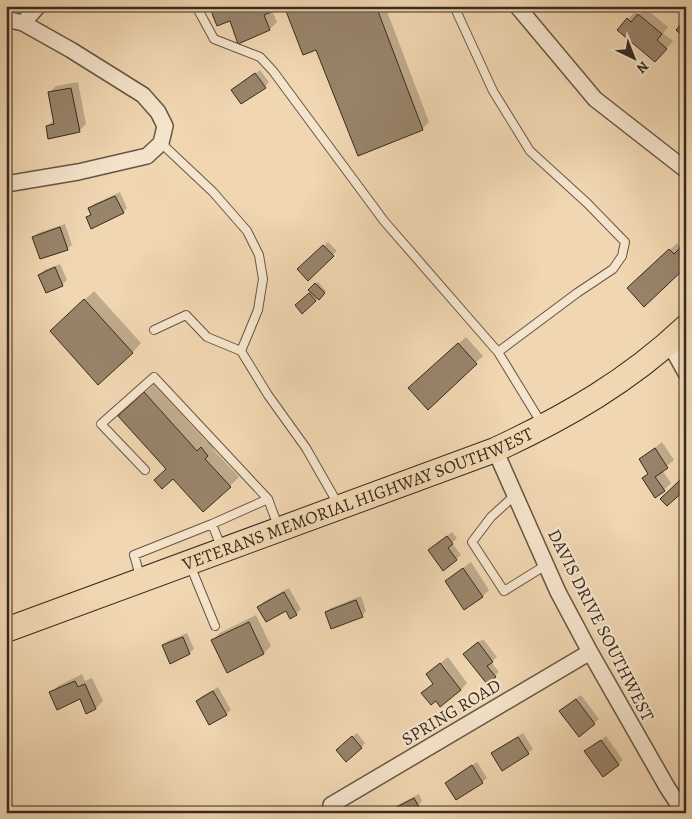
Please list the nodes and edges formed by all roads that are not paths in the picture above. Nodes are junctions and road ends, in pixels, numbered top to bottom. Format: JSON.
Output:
{"nodes":[{"id":1,"x":38,"y":6,"type":"edge"},
{"id":2,"x":196,"y":6,"type":"edge"},
{"id":3,"x":454,"y":6,"type":"edge"},
{"id":4,"x":517,"y":6,"type":"edge"},
{"id":5,"x":6,"y":19,"type":"edge"},
{"id":6,"x":23,"y":23,"type":"junction"},
{"id":7,"x":161,"y":143,"type":"junction"},
{"id":8,"x":686,"y":170,"type":"edge"},
{"id":9,"x":6,"y":184,"type":"edge"},
{"id":10,"x":154,"y":330,"type":"dead end"},
{"id":11,"x":678,"y":334,"type":"edge"},
{"id":12,"x":241,"y":351,"type":"junction"},
{"id":13,"x":498,"y":352,"type":"junction"},
{"id":14,"x":686,"y":373,"type":"edge"},
{"id":15,"x":544,"y":427,"type":"junction"},
{"id":16,"x":495,"y":450,"type":"junction"},
{"id":17,"x":145,"y":470,"type":"dead end"},
{"id":18,"x":515,"y":495,"type":"junction"},
{"id":19,"x":268,"y":499,"type":"junction"},
{"id":20,"x":340,"y":508,"type":"junction"},
{"id":21,"x":212,"y":524,"type":"junction"},
{"id":22,"x":280,"y":530,"type":"junction"},
{"id":23,"x":223,"y":551,"type":"junction"},
{"id":24,"x":190,"y":563,"type":"junction"},
{"id":25,"x":546,"y":565,"type":"junction"},
{"id":26,"x":142,"y":580,"type":"junction"},
{"id":27,"x":215,"y":626,"type":"dead end"},
{"id":28,"x":6,"y":630,"type":"edge"},
{"id":29,"x":590,"y":652,"type":"junction"},
{"id":30,"x":331,"y":804,"type":"dead end"},
{"id":31,"x":684,"y":813,"type":"edge"}],
"edges":[{"from":1,"to":6,"type":"street"},
{"from":2,"to":13,"type":"lane"},
{"from":3,"to":13,"type":"lane"},
{"from":4,"to":8,"type":"street"},
{"from":5,"to":6,"type":"street"},
{"from":6,"to":7,"type":"street"},
{"from":7,"to":9,"type":"street"},
{"from":7,"to":12,"type":"lane"},
{"from":10,"to":12,"type":"lane"},
{"from":11,"to":14,"type":"street"},
{"from":11,"to":15,"type":"main road","name":"VETERANS MEMORIAL HIGHWAY SOUTHWEST"},
{"from":12,"to":20,"type":"lane"},
{"from":13,"to":15,"type":"lane"},
{"from":15,"to":16,"type":"main road","name":"VETERANS MEMORIAL HIGHWAY SOUTHWEST"},
{"from":16,"to":18,"type":"street","name":"DAVIS DRIVE SOUTHWEST"},
{"from":16,"to":20,"type":"main road","name":"VETERANS MEMORIAL HIGHWAY SOUTHWEST"},
{"from":17,"to":19,"type":"lane"},
{"from":18,"to":25,"type":"street","name":"DAVIS DRIVE SOUTHWEST"},
{"from":18,"to":25,"type":"lane"},
{"from":19,"to":21,"type":"lane"},
{"from":19,"to":22,"type":"lane"},
{"from":20,"to":22,"type":"main road","name":"VETERANS MEMORIAL HIGHWAY SOUTHWEST"},
{"from":21,"to":23,"type":"lane"},
{"from":21,"to":26,"type":"lane"},
{"from":22,"to":23,"type":"main road","name":"VETERANS MEMORIAL HIGHWAY SOUTHWEST"},
{"from":23,"to":24,"type":"main road","name":"VETERANS MEMORIAL HIGHWAY SOUTHWEST"},
{"from":24,"to":26,"type":"main road","name":"VETERANS MEMORIAL HIGHWAY SOUTHWEST"},
{"from":24,"to":27,"type":"lane"},
{"from":25,"to":29,"type":"street","name":"DAVIS DRIVE SOUTHWEST"},
{"from":26,"to":28,"type":"main road","name":"VETERANS MEMORIAL HIGHWAY SOUTHWEST"},
{"from":29,"to":30,"type":"street","name":"SPRING ROAD"},
{"from":29,"to":31,"type":"street","name":"DAVIS DRIVE SOUTHWEST"}]}
